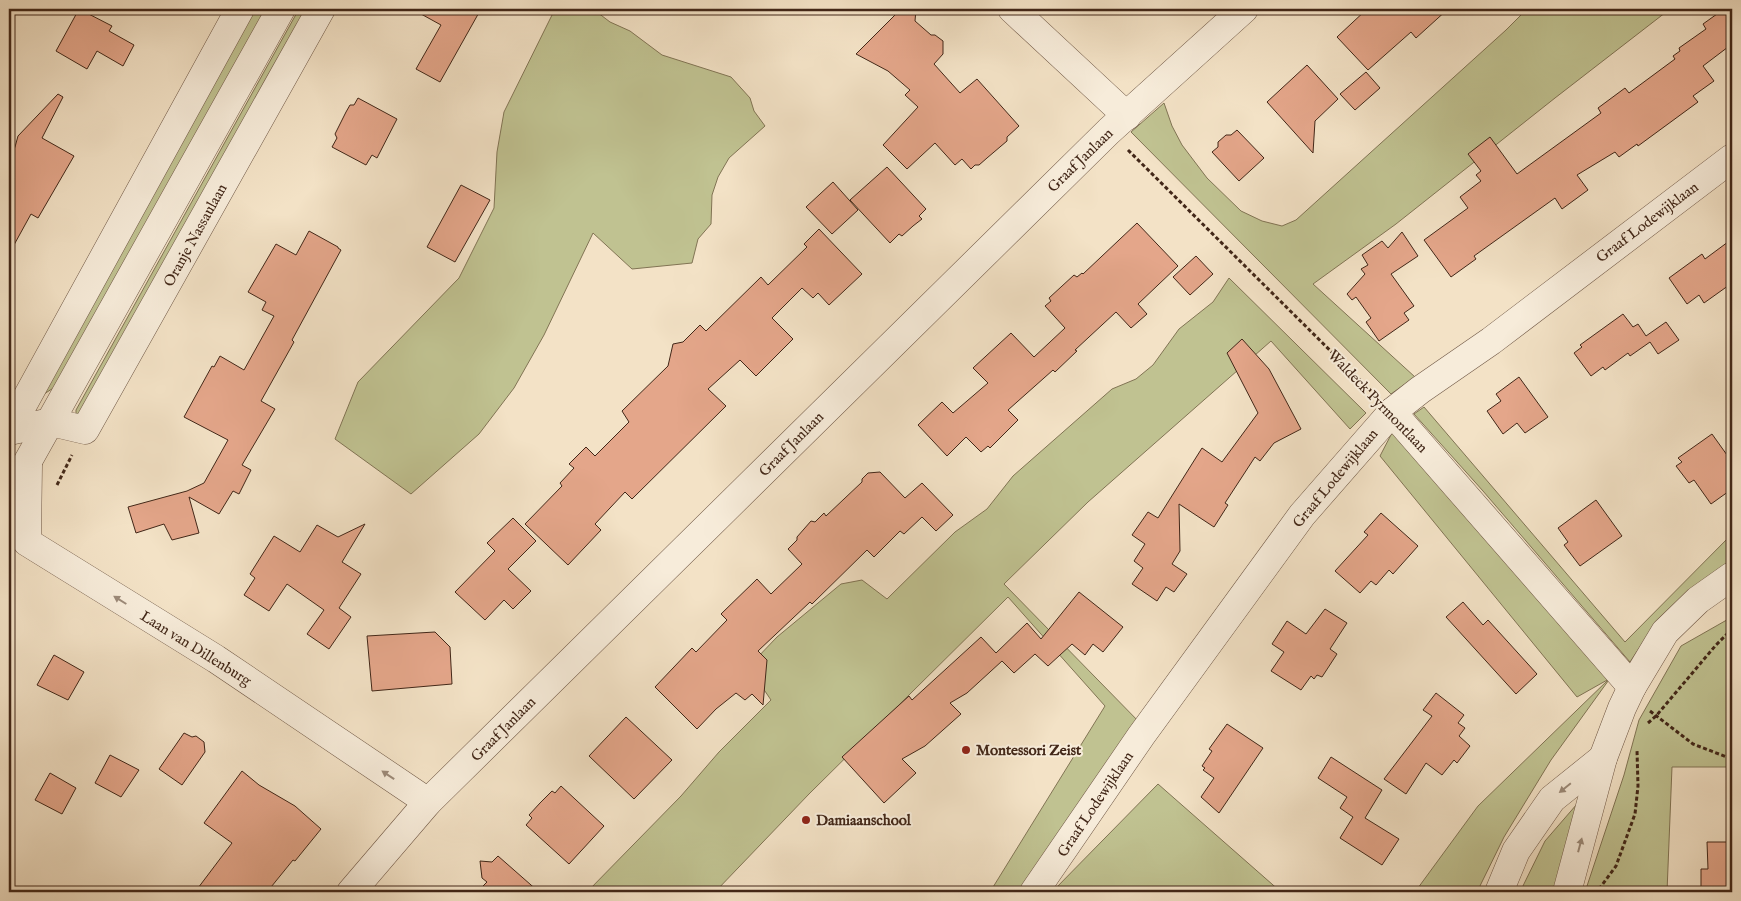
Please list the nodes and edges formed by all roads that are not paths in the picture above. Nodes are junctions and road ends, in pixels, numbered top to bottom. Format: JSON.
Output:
{"nodes":[{"id":1,"x":240,"y":9,"type":"edge"},
{"id":2,"x":281,"y":9,"type":"edge"},
{"id":3,"x":321,"y":9,"type":"edge"},
{"id":4,"x":1012,"y":9,"type":"edge"},
{"id":5,"x":1244,"y":9,"type":"edge"},
{"id":6,"x":1118,"y":123,"type":"junction"},
{"id":7,"x":1732,"y":158,"type":"edge"},
{"id":8,"x":1392,"y":412,"type":"junction"},
{"id":9,"x":51,"y":422,"type":"junction"},
{"id":10,"x":9,"y":430,"type":"edge"},
{"id":11,"x":28,"y":464,"type":"junction"},
{"id":12,"x":9,"y":495,"type":"edge"},
{"id":13,"x":1732,"y":576,"type":"edge"},
{"id":14,"x":1632,"y":687,"type":"junction"},
{"id":15,"x":1604,"y":758,"type":"junction"},
{"id":16,"x":428,"y":802,"type":"junction"},
{"id":17,"x":351,"y":892,"type":"edge"},
{"id":18,"x":1034,"y":892,"type":"edge"},
{"id":19,"x":1498,"y":892,"type":"edge"},
{"id":20,"x":1567,"y":892,"type":"edge"}],
"edges":[{"from":1,"to":10,"type":"street"},
{"from":2,"to":9,"type":"street"},
{"from":3,"to":9,"type":"street","name":"Oranje Nassaulaan"},
{"from":4,"to":6,"type":"street"},
{"from":5,"to":6,"type":"street","name":"Graaf Janlaan"},
{"from":6,"to":16,"type":"street","name":"Graaf Janlaan"},
{"from":7,"to":8,"type":"street","name":"Graaf Lodewijklaan"},
{"from":8,"to":14,"type":"street","name":"Waldeck Pyrmontlaan"},
{"from":8,"to":18,"type":"street","name":"Graaf Lodewijklaan"},
{"from":9,"to":10,"type":"street"},
{"from":9,"to":11,"type":"street"},
{"from":11,"to":12,"type":"street"},
{"from":16,"to":11,"type":"street","name":"Laan van Dillenburg","one_way":true},
{"from":13,"to":14,"type":"street"},
{"from":14,"to":15,"type":"street"},
{"from":15,"to":19,"type":"street","one_way":true},
{"from":20,"to":15,"type":"street","one_way":true},
{"from":16,"to":17,"type":"street","name":"Graaf Janlaan"}]}
